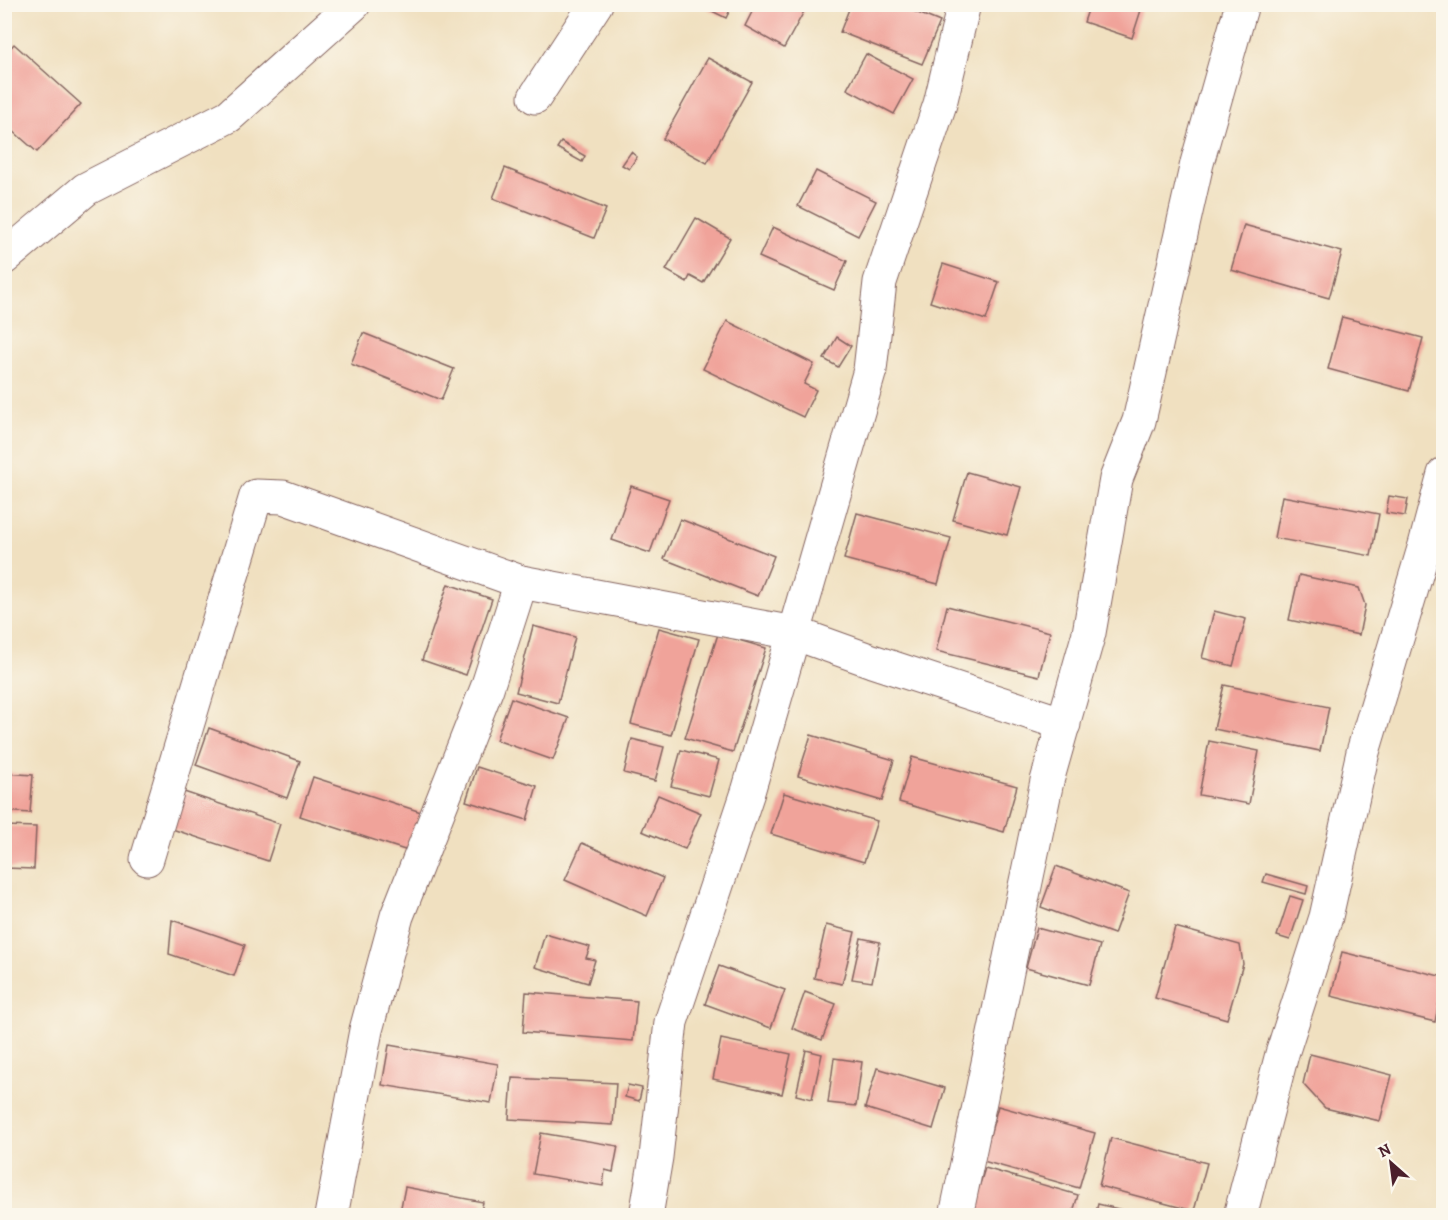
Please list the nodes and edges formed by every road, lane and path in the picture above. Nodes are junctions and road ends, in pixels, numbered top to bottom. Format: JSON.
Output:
{"nodes":[{"id":1,"x":354,"y":4,"type":"edge"},
{"id":2,"x":596,"y":4,"type":"edge"},
{"id":3,"x":964,"y":4,"type":"edge"},
{"id":4,"x":1242,"y":4,"type":"edge"},
{"id":5,"x":536,"y":97,"type":"dead end"},
{"id":6,"x":4,"y":258,"type":"edge"},
{"id":7,"x":1443,"y":474,"type":"edge"},
{"id":8,"x":520,"y":582,"type":"junction"},
{"id":9,"x":794,"y":633,"type":"junction"},
{"id":10,"x":1064,"y":724,"type":"junction"},
{"id":11,"x":147,"y":859,"type":"dead end"},
{"id":12,"x":331,"y":1215,"type":"edge"},
{"id":13,"x":646,"y":1215,"type":"edge"},
{"id":14,"x":956,"y":1215,"type":"edge"},
{"id":15,"x":1240,"y":1215,"type":"edge"}],
"edges":[{"from":1,"to":6,"type":"street"},
{"from":2,"to":5,"type":"street"},
{"from":3,"to":9,"type":"street"},
{"from":4,"to":10,"type":"street"},
{"from":7,"to":15,"type":"street"},
{"from":8,"to":9,"type":"street"},
{"from":8,"to":11,"type":"street"},
{"from":8,"to":12,"type":"street"},
{"from":9,"to":10,"type":"street"},
{"from":9,"to":13,"type":"street"},
{"from":10,"to":14,"type":"street"}]}
